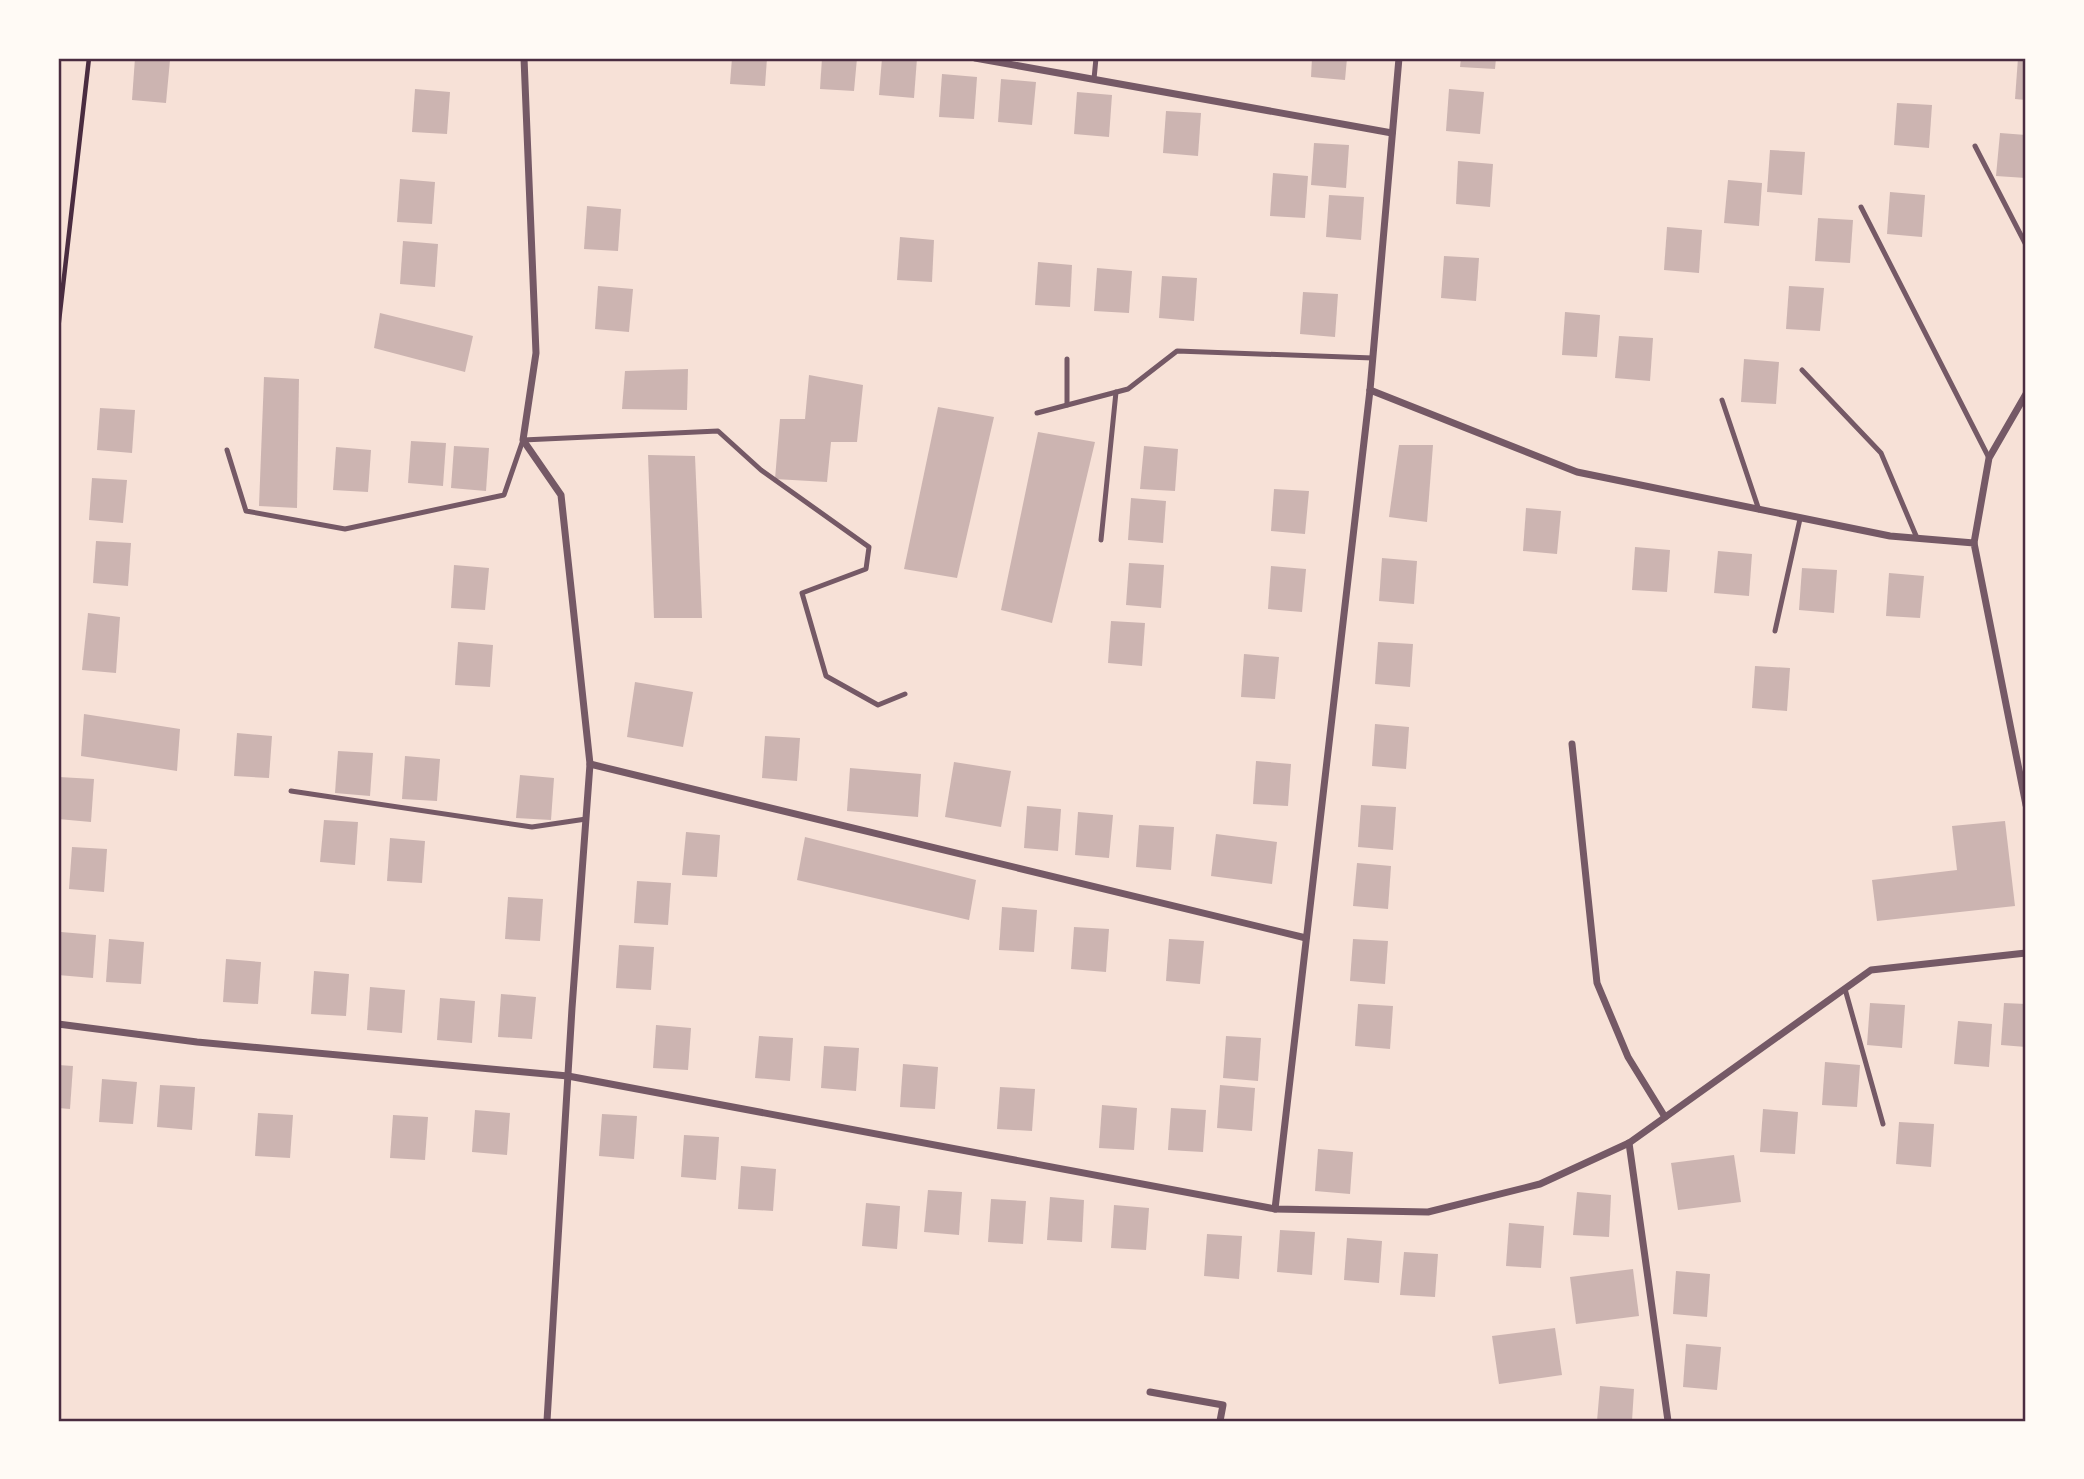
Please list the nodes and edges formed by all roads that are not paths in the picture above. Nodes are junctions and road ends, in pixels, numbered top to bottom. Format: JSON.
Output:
{"nodes":[{"id":1,"x":524,"y":58,"type":"edge"},
{"id":2,"x":975,"y":58,"type":"edge"},
{"id":3,"x":1096,"y":58,"type":"edge"},
{"id":4,"x":1399,"y":58,"type":"edge"},
{"id":5,"x":1094,"y":79,"type":"junction"},
{"id":6,"x":1392,"y":133,"type":"junction"},
{"id":7,"x":1975,"y":146,"type":"dead end"},
{"id":8,"x":1861,"y":207,"type":"dead end"},
{"id":9,"x":2026,"y":245,"type":"edge"},
{"id":10,"x":1373,"y":358,"type":"junction"},
{"id":11,"x":1067,"y":359,"type":"dead end"},
{"id":12,"x":1802,"y":370,"type":"dead end"},
{"id":13,"x":1370,"y":390,"type":"junction"},
{"id":14,"x":1116,"y":393,"type":"junction"},
{"id":15,"x":2026,"y":394,"type":"edge"},
{"id":16,"x":1722,"y":400,"type":"dead end"},
{"id":17,"x":1067,"y":405,"type":"junction"},
{"id":18,"x":1037,"y":413,"type":"dead end"},
{"id":19,"x":523,"y":440,"type":"junction"},
{"id":20,"x":227,"y":450,"type":"dead end"},
{"id":21,"x":1989,"y":458,"type":"junction"},
{"id":22,"x":1759,"y":510,"type":"junction"},
{"id":23,"x":1801,"y":519,"type":"junction"},
{"id":24,"x":1917,"y":538,"type":"junction"},
{"id":25,"x":1101,"y":540,"type":"dead end"},
{"id":26,"x":1974,"y":543,"type":"junction"},
{"id":27,"x":1775,"y":631,"type":"dead end"},
{"id":28,"x":905,"y":694,"type":"dead end"},
{"id":29,"x":1572,"y":744,"type":"dead end"},
{"id":30,"x":590,"y":764,"type":"junction"},
{"id":31,"x":291,"y":791,"type":"dead end"},
{"id":32,"x":2026,"y":804,"type":"edge"},
{"id":33,"x":586,"y":819,"type":"junction"},
{"id":34,"x":1306,"y":938,"type":"junction"},
{"id":35,"x":2026,"y":953,"type":"edge"},
{"id":36,"x":1845,"y":989,"type":"junction"},
{"id":37,"x":58,"y":1024,"type":"edge"},
{"id":38,"x":568,"y":1076,"type":"junction"},
{"id":39,"x":1665,"y":1117,"type":"junction"},
{"id":40,"x":1883,"y":1124,"type":"dead end"},
{"id":41,"x":1629,"y":1143,"type":"junction"},
{"id":42,"x":1275,"y":1209,"type":"junction"},
{"id":43,"x":1150,"y":1392,"type":"dead end"},
{"id":44,"x":547,"y":1421,"type":"edge"},
{"id":45,"x":1220,"y":1421,"type":"edge"},
{"id":46,"x":1668,"y":1421,"type":"edge"}],
"edges":[{"from":1,"to":19,"type":"street"},
{"from":2,"to":5,"type":"street"},
{"from":3,"to":5,"type":"lane"},
{"from":4,"to":6,"type":"street"},
{"from":5,"to":6,"type":"street"},
{"from":6,"to":10,"type":"street"},
{"from":7,"to":9,"type":"lane"},
{"from":8,"to":21,"type":"lane"},
{"from":10,"to":13,"type":"street"},
{"from":10,"to":14,"type":"lane"},
{"from":11,"to":17,"type":"lane"},
{"from":12,"to":24,"type":"lane"},
{"from":13,"to":22,"type":"street"},
{"from":13,"to":34,"type":"street"},
{"from":14,"to":17,"type":"lane"},
{"from":14,"to":25,"type":"lane"},
{"from":15,"to":21,"type":"street"},
{"from":16,"to":22,"type":"lane"},
{"from":17,"to":18,"type":"lane"},
{"from":19,"to":20,"type":"lane"},
{"from":19,"to":28,"type":"lane"},
{"from":19,"to":30,"type":"street"},
{"from":21,"to":26,"type":"street"},
{"from":22,"to":23,"type":"street"},
{"from":23,"to":24,"type":"street"},
{"from":23,"to":27,"type":"lane"},
{"from":24,"to":26,"type":"street"},
{"from":26,"to":32,"type":"street"},
{"from":29,"to":39,"type":"street"},
{"from":30,"to":33,"type":"street"},
{"from":30,"to":34,"type":"street"},
{"from":31,"to":33,"type":"lane"},
{"from":33,"to":38,"type":"street"},
{"from":34,"to":42,"type":"street"},
{"from":35,"to":36,"type":"street"},
{"from":36,"to":39,"type":"street"},
{"from":36,"to":40,"type":"lane"},
{"from":37,"to":38,"type":"street"},
{"from":38,"to":42,"type":"street"},
{"from":38,"to":44,"type":"street"},
{"from":39,"to":41,"type":"street"},
{"from":41,"to":42,"type":"street"},
{"from":41,"to":46,"type":"street"},
{"from":43,"to":45,"type":"street"}]}
